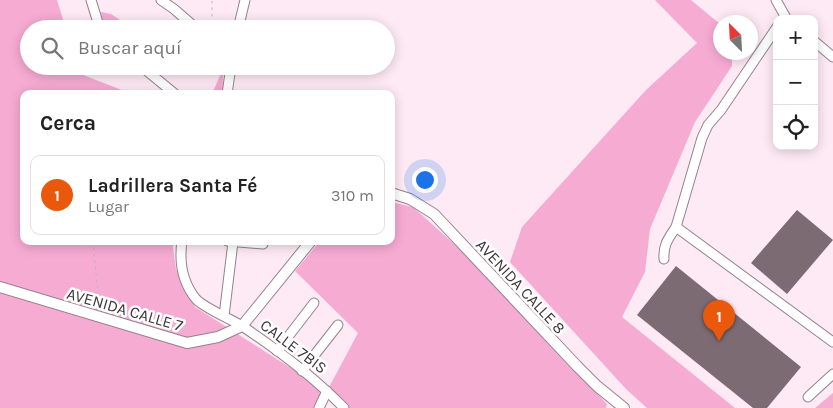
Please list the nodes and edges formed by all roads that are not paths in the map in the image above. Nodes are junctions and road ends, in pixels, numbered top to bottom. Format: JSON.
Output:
{"nodes":[{"id":1,"x":92,"y":0,"type":"edge"},
{"id":2,"x":161,"y":0,"type":"edge"},
{"id":3,"x":245,"y":0,"type":"edge"},
{"id":4,"x":776,"y":0,"type":"edge"},
{"id":5,"x":784,"y":15,"type":"edge"},
{"id":6,"x":98,"y":20,"type":"edge"},
{"id":7,"x":187,"y":20,"type":"edge"},
{"id":8,"x":240,"y":20,"type":"edge"},
{"id":9,"x":773,"y":32,"type":"edge"},
{"id":10,"x":818,"y":44,"type":"edge"},
{"id":11,"x":831,"y":52,"type":"edge"},
{"id":12,"x":152,"y":75,"type":"edge"},
{"id":13,"x":230,"y":75,"type":"edge"},
{"id":14,"x":170,"y":90,"type":"edge"},
{"id":15,"x":228,"y":90,"type":"edge"},
{"id":16,"x":395,"y":194,"type":"edge"},
{"id":17,"x":676,"y":227,"type":"junction"},
{"id":18,"x":181,"y":245,"type":"edge"},
{"id":19,"x":232,"y":245,"type":"edge"},
{"id":20,"x":308,"y":245,"type":"edge"},
{"id":21,"x":664,"y":259,"type":"dead end"},
{"id":22,"x":0,"y":287,"type":"edge"},
{"id":23,"x":314,"y":303,"type":"dead end"},
{"id":24,"x":224,"y":316,"type":"junction"},
{"id":25,"x":338,"y":325,"type":"dead end"},
{"id":26,"x":242,"y":326,"type":"junction"},
{"id":27,"x":833,"y":342,"type":"edge"},
{"id":28,"x":277,"y":351,"type":"junction"},
{"id":29,"x":302,"y":371,"type":"junction"},
{"id":30,"x":833,"y":374,"type":"edge"},
{"id":31,"x":328,"y":391,"type":"junction"},
{"id":32,"x":808,"y":397,"type":"dead end"},
{"id":33,"x":319,"y":408,"type":"edge"},
{"id":34,"x":344,"y":408,"type":"edge"},
{"id":35,"x":624,"y":408,"type":"edge"}],
"edges":[{"from":1,"to":6,"type":"street"},
{"from":2,"to":7,"type":"street"},
{"from":3,"to":8,"type":"street"},
{"from":4,"to":5,"type":"street"},
{"from":9,"to":17,"type":"street"},
{"from":10,"to":11,"type":"street"},
{"from":12,"to":14,"type":"street"},
{"from":13,"to":15,"type":"street"},
{"from":16,"to":35,"type":"main road","name":"AVENIDA CALLE 8"},
{"from":17,"to":21,"type":"street"},
{"from":17,"to":27,"type":"street"},
{"from":18,"to":24,"type":"street","name":"CALLE 7BIS"},
{"from":19,"to":24,"type":"street"},
{"from":20,"to":26,"type":"main road"},
{"from":22,"to":26,"type":"main road","name":"AVENIDA CALLE 7"},
{"from":23,"to":28,"type":"street"},
{"from":24,"to":26,"type":"street","name":"CALLE 7BIS"},
{"from":25,"to":29,"type":"street"},
{"from":26,"to":28,"type":"street","name":"CALLE 7BIS"},
{"from":28,"to":29,"type":"street","name":"CALLE 7BIS"},
{"from":29,"to":31,"type":"street","name":"CALLE 7BIS"},
{"from":30,"to":32,"type":"street"},
{"from":31,"to":33,"type":"street"},
{"from":31,"to":34,"type":"street","name":"CALLE 7BIS"}]}
